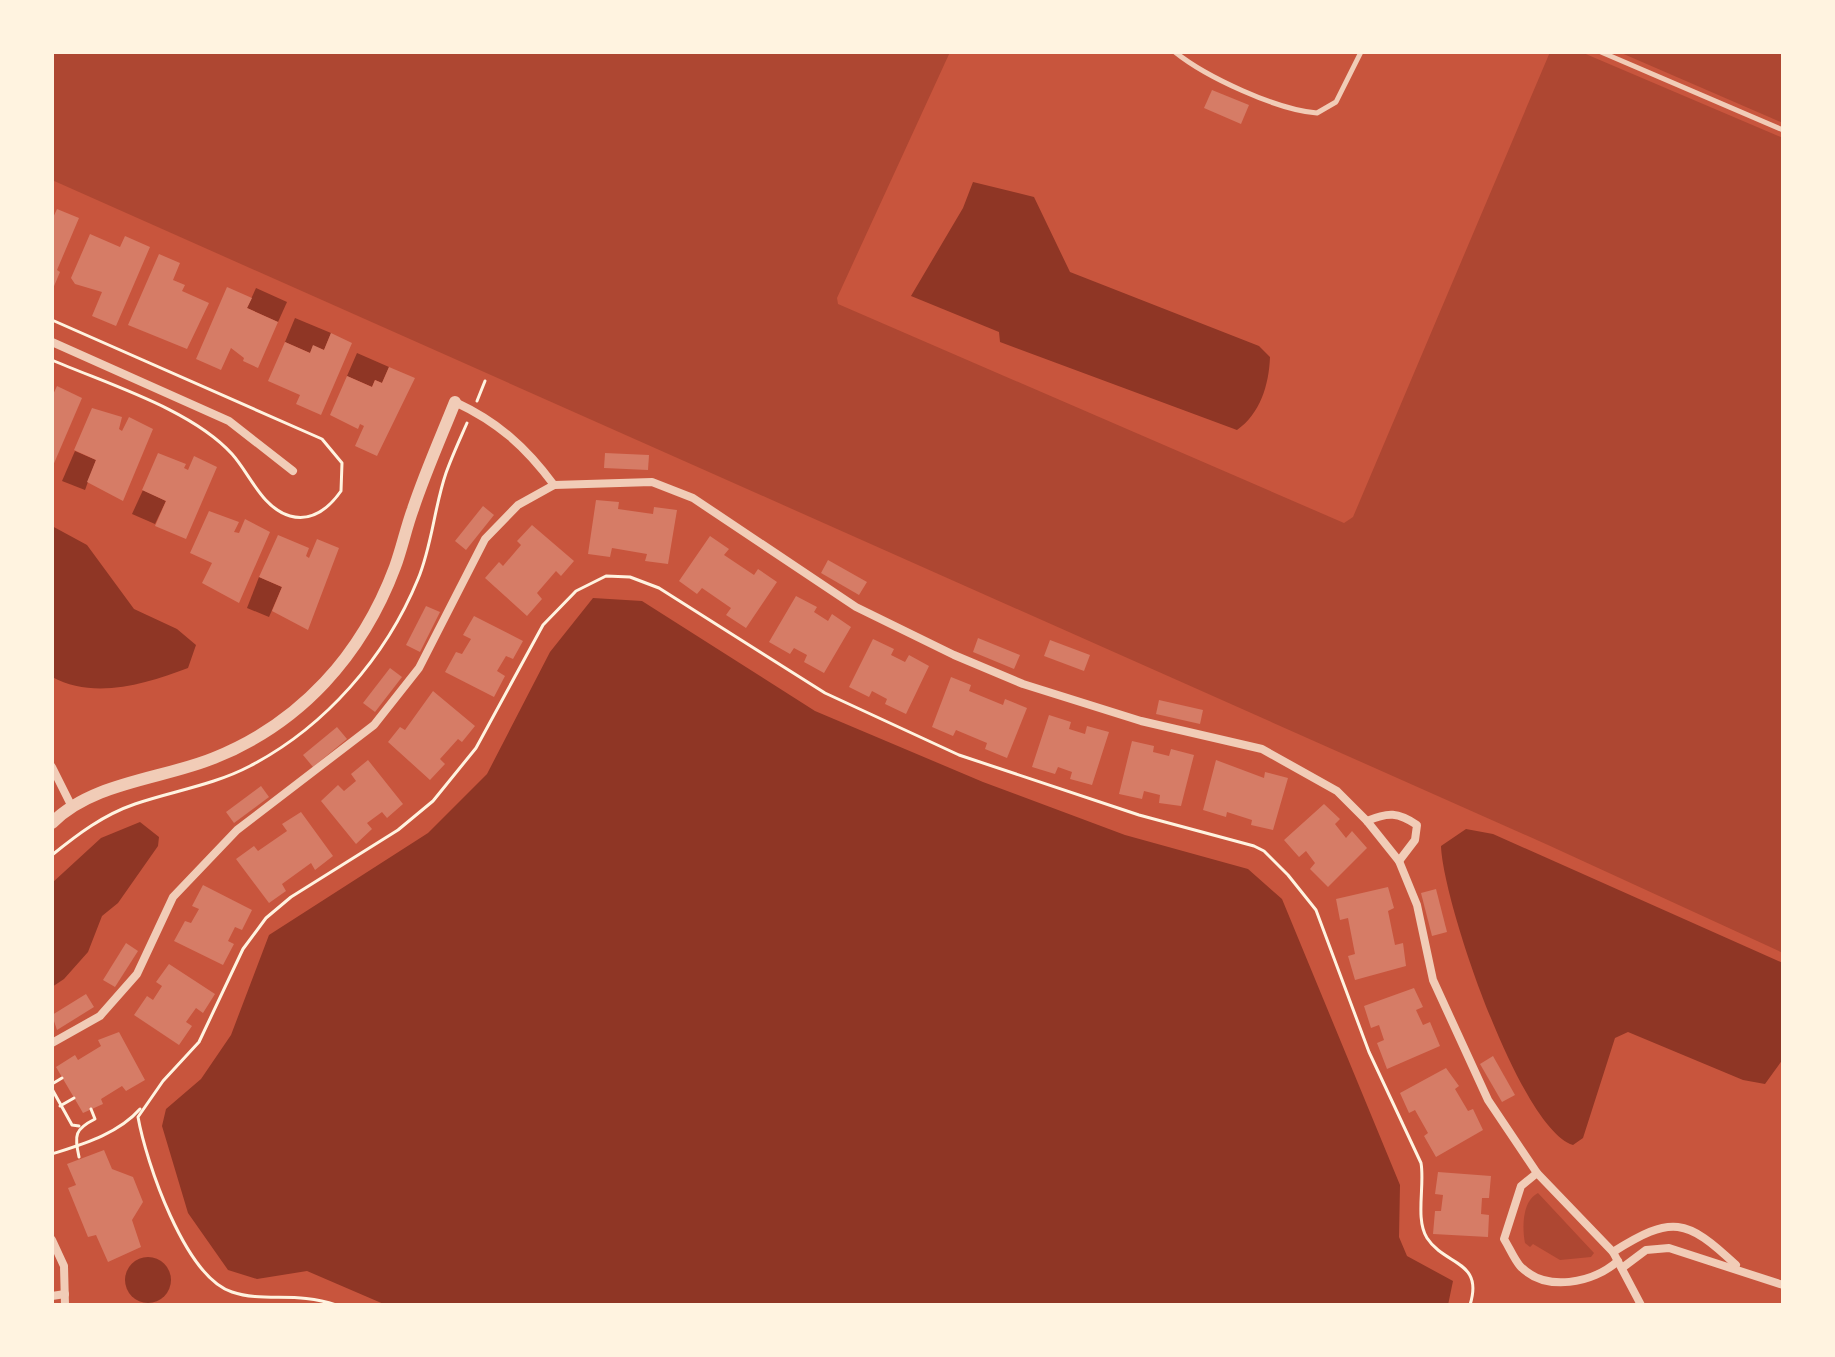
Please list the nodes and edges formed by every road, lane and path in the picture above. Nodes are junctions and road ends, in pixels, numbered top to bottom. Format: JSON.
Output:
{"nodes":[{"id":1,"x":1175,"y":52,"type":"edge"},
{"id":2,"x":1361,"y":52,"type":"edge"},
{"id":3,"x":1601,"y":52,"type":"edge"},
{"id":4,"x":1783,"y":130,"type":"edge"},
{"id":5,"x":52,"y":342,"type":"edge"},
{"id":6,"x":485,"y":381,"type":"dead end"},
{"id":7,"x":455,"y":402,"type":"joint"},
{"id":8,"x":473,"y":410,"type":"junction"},
{"id":9,"x":293,"y":471,"type":"dead end"},
{"id":10,"x":554,"y":485,"type":"junction"},
{"id":11,"x":52,"y":767,"type":"edge"},
{"id":12,"x":72,"y":807,"type":"junction"},
{"id":13,"x":54,"y":815,"type":"edge"},
{"id":14,"x":1367,"y":821,"type":"junction"},
{"id":15,"x":52,"y":855,"type":"edge"},
{"id":16,"x":1399,"y":861,"type":"junction"},
{"id":17,"x":52,"y":1040,"type":"edge"},
{"id":18,"x":62,"y":1078,"type":"dead end"},
{"id":19,"x":52,"y":1087,"type":"edge"},
{"id":20,"x":74,"y":1098,"type":"dead end"},
{"id":21,"x":60,"y":1106,"type":"junction"},
{"id":22,"x":143,"y":1106,"type":"junction"},
{"id":23,"x":91,"y":1109,"type":"dead end"},
{"id":24,"x":79,"y":1126,"type":"junction"},
{"id":25,"x":76,"y":1146,"type":"junction"},
{"id":26,"x":52,"y":1154,"type":"edge"},
{"id":27,"x":79,"y":1157,"type":"dead end"},
{"id":28,"x":1537,"y":1173,"type":"junction"},
{"id":29,"x":52,"y":1240,"type":"edge"},
{"id":30,"x":1613,"y":1252,"type":"junction"},
{"id":31,"x":1620,"y":1264,"type":"junction"},
{"id":32,"x":1738,"y":1267,"type":"junction"},
{"id":33,"x":1783,"y":1285,"type":"edge"},
{"id":34,"x":65,"y":1294,"type":"junction"},
{"id":35,"x":52,"y":1296,"type":"edge"},
{"id":36,"x":65,"y":1305,"type":"edge"},
{"id":37,"x":336,"y":1305,"type":"edge"},
{"id":38,"x":1470,"y":1305,"type":"edge"},
{"id":39,"x":1641,"y":1305,"type":"edge"}],
"edges":[{"from":1,"to":2,"type":"lane"},
{"from":3,"to":4,"type":"lane"},
{"from":5,"to":9,"type":"street"},
{"from":6,"to":8,"type":"path"},
{"from":7,"to":8,"type":"street"},
{"from":7,"to":12,"type":"street"},
{"from":8,"to":10,"type":"street"},
{"from":8,"to":15,"type":"path"},
{"from":10,"to":14,"type":"street"},
{"from":10,"to":17,"type":"street"},
{"from":11,"to":12,"type":"street"},
{"from":12,"to":13,"type":"street"},
{"from":14,"to":16,"type":"street"},
{"from":14,"to":16,"type":"street"},
{"from":16,"to":28,"type":"street"},
{"from":18,"to":19,"type":"path"},
{"from":19,"to":21,"type":"path"},
{"from":20,"to":21,"type":"path"},
{"from":21,"to":24,"type":"path"},
{"from":22,"to":25,"type":"path"},
{"from":22,"to":37,"type":"path"},
{"from":22,"to":38,"type":"path"},
{"from":23,"to":24,"type":"path"},
{"from":24,"to":25,"type":"path"},
{"from":25,"to":26,"type":"path"},
{"from":25,"to":27,"type":"path"},
{"from":28,"to":30,"type":"street"},
{"from":28,"to":31,"type":"street"},
{"from":29,"to":34,"type":"street"},
{"from":30,"to":31,"type":"street"},
{"from":30,"to":32,"type":"street"},
{"from":31,"to":32,"type":"street"},
{"from":31,"to":39,"type":"street"},
{"from":32,"to":33,"type":"street"},
{"from":34,"to":35,"type":"street"},
{"from":34,"to":36,"type":"street"}]}
